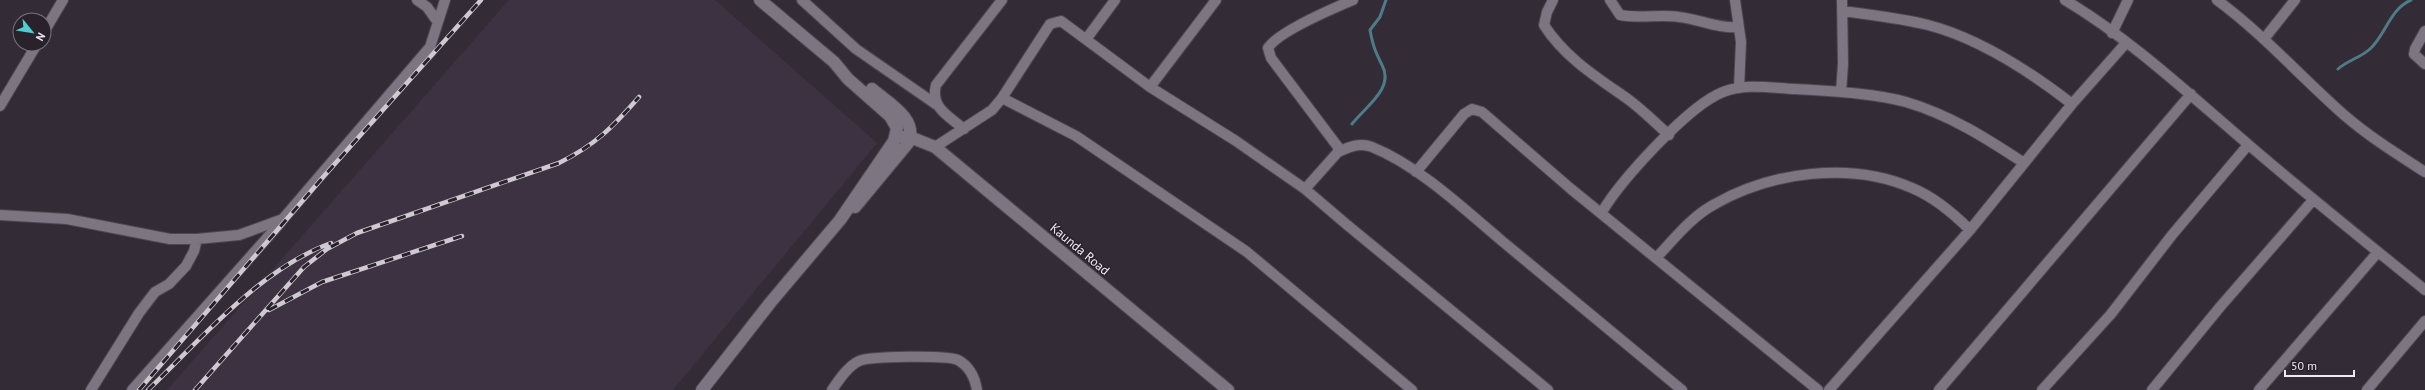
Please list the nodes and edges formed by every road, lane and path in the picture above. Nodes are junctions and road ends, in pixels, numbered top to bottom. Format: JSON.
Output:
{"nodes":[{"id":1,"x":63,"y":0,"type":"edge"},
{"id":2,"x":417,"y":0,"type":"edge"},
{"id":3,"x":445,"y":0,"type":"edge"},
{"id":4,"x":760,"y":0,"type":"edge"},
{"id":5,"x":802,"y":0,"type":"edge"},
{"id":6,"x":1002,"y":0,"type":"edge"},
{"id":7,"x":1115,"y":0,"type":"edge"},
{"id":8,"x":1216,"y":0,"type":"edge"},
{"id":9,"x":1353,"y":0,"type":"edge"},
{"id":10,"x":1553,"y":0,"type":"edge"},
{"id":11,"x":1610,"y":0,"type":"edge"},
{"id":12,"x":1735,"y":0,"type":"edge"},
{"id":13,"x":1842,"y":0,"type":"edge"},
{"id":14,"x":2065,"y":0,"type":"edge"},
{"id":15,"x":2128,"y":0,"type":"edge"},
{"id":16,"x":2216,"y":0,"type":"edge"},
{"id":17,"x":2295,"y":0,"type":"edge"},
{"id":18,"x":1843,"y":11,"type":"junction"},
{"id":19,"x":52,"y":19,"type":"edge"},
{"id":20,"x":437,"y":21,"type":"junction"},
{"id":21,"x":1739,"y":27,"type":"junction"},
{"id":22,"x":2425,"y":31,"type":"edge"},
{"id":23,"x":2112,"y":33,"type":"junction"},
{"id":24,"x":1087,"y":38,"type":"junction"},
{"id":25,"x":2264,"y":39,"type":"junction"},
{"id":26,"x":2126,"y":43,"type":"junction"},
{"id":27,"x":32,"y":52,"type":"edge"},
{"id":28,"x":834,"y":62,"type":"junction"},
{"id":29,"x":2425,"y":64,"type":"edge"},
{"id":30,"x":1150,"y":87,"type":"junction"},
{"id":31,"x":1739,"y":88,"type":"junction"},
{"id":32,"x":1841,"y":92,"type":"junction"},
{"id":33,"x":2191,"y":94,"type":"junction"},
{"id":34,"x":1002,"y":98,"type":"junction"},
{"id":35,"x":2072,"y":104,"type":"junction"},
{"id":36,"x":937,"y":105,"type":"junction"},
{"id":37,"x":0,"y":106,"type":"edge"},
{"id":38,"x":964,"y":129,"type":"junction"},
{"id":39,"x":1669,"y":135,"type":"junction"},
{"id":40,"x":896,"y":136,"type":"junction"},
{"id":41,"x":910,"y":138,"type":"junction"},
{"id":42,"x":2248,"y":145,"type":"junction"},
{"id":43,"x":935,"y":147,"type":"junction"},
{"id":44,"x":896,"y":150,"type":"junction"},
{"id":45,"x":1338,"y":152,"type":"junction"},
{"id":46,"x":2024,"y":163,"type":"junction"},
{"id":47,"x":1416,"y":172,"type":"junction"},
{"id":48,"x":2425,"y":172,"type":"edge"},
{"id":49,"x":1305,"y":188,"type":"junction"},
{"id":50,"x":2313,"y":200,"type":"junction"},
{"id":51,"x":1602,"y":212,"type":"junction"},
{"id":52,"x":0,"y":215,"type":"edge"},
{"id":53,"x":282,"y":220,"type":"junction"},
{"id":54,"x":1970,"y":230,"type":"junction"},
{"id":55,"x":197,"y":239,"type":"junction"},
{"id":56,"x":2378,"y":252,"type":"junction"},
{"id":57,"x":1657,"y":257,"type":"junction"},
{"id":58,"x":2425,"y":290,"type":"edge"},
{"id":59,"x":2425,"y":321,"type":"edge"},
{"id":60,"x":91,"y":390,"type":"edge"},
{"id":61,"x":132,"y":390,"type":"edge"},
{"id":62,"x":702,"y":390,"type":"edge"},
{"id":63,"x":832,"y":390,"type":"edge"},
{"id":64,"x":976,"y":390,"type":"edge"},
{"id":65,"x":1228,"y":390,"type":"edge"},
{"id":66,"x":1412,"y":390,"type":"edge"},
{"id":67,"x":1548,"y":390,"type":"edge"},
{"id":68,"x":1682,"y":390,"type":"edge"},
{"id":69,"x":1818,"y":390,"type":"edge"},
{"id":70,"x":1829,"y":390,"type":"edge"},
{"id":71,"x":1939,"y":390,"type":"edge"},
{"id":72,"x":2042,"y":390,"type":"edge"},
{"id":73,"x":2152,"y":390,"type":"edge"},
{"id":74,"x":2259,"y":390,"type":"edge"},
{"id":75,"x":2367,"y":390,"type":"edge"}],
"edges":[{"from":1,"to":19,"type":"street"},
{"from":2,"to":20,"type":"street"},
{"from":3,"to":20,"type":"street"},
{"from":4,"to":28,"type":"main road"},
{"from":5,"to":36,"type":"street"},
{"from":6,"to":36,"type":"street"},
{"from":7,"to":24,"type":"street"},
{"from":8,"to":30,"type":"street"},
{"from":9,"to":45,"type":"street"},
{"from":10,"to":39,"type":"street"},
{"from":11,"to":21,"type":"street"},
{"from":12,"to":21,"type":"street"},
{"from":13,"to":18,"type":"street"},
{"from":14,"to":23,"type":"street"},
{"from":15,"to":23,"type":"street"},
{"from":16,"to":25,"type":"street"},
{"from":17,"to":25,"type":"street"},
{"from":18,"to":32,"type":"street"},
{"from":18,"to":35,"type":"street"},
{"from":20,"to":53,"type":"street"},
{"from":21,"to":31,"type":"street"},
{"from":22,"to":29,"type":"street"},
{"from":23,"to":26,"type":"street"},
{"from":24,"to":30,"type":"street"},
{"from":24,"to":34,"type":"street"},
{"from":25,"to":48,"type":"street"},
{"from":26,"to":33,"type":"street"},
{"from":26,"to":35,"type":"street"},
{"from":27,"to":37,"type":"street"},
{"from":28,"to":40,"type":"main road"},
{"from":28,"to":41,"type":"main road"},
{"from":30,"to":49,"type":"street"},
{"from":31,"to":32,"type":"street"},
{"from":31,"to":39,"type":"street"},
{"from":32,"to":46,"type":"street"},
{"from":33,"to":42,"type":"street"},
{"from":33,"to":71,"type":"street"},
{"from":34,"to":38,"type":"street"},
{"from":34,"to":66,"type":"street"},
{"from":35,"to":46,"type":"street"},
{"from":36,"to":38,"type":"street"},
{"from":38,"to":43,"type":"street"},
{"from":39,"to":51,"type":"street"},
{"from":40,"to":41,"type":"main road","name":"Kaunda Road"},
{"from":40,"to":44,"type":"main road"},
{"from":41,"to":43,"type":"main road","name":"Kaunda Road"},
{"from":41,"to":44,"type":"main road"},
{"from":42,"to":50,"type":"street"},
{"from":42,"to":72,"type":"street"},
{"from":43,"to":65,"type":"main road","name":"Kaunda Road"},
{"from":44,"to":62,"type":"main road"},
{"from":45,"to":47,"type":"street"},
{"from":45,"to":49,"type":"street"},
{"from":46,"to":54,"type":"street"},
{"from":47,"to":51,"type":"street"},
{"from":47,"to":68,"type":"street"},
{"from":49,"to":67,"type":"street"},
{"from":50,"to":56,"type":"street"},
{"from":50,"to":73,"type":"street"},
{"from":51,"to":57,"type":"street"},
{"from":52,"to":55,"type":"street"},
{"from":53,"to":55,"type":"street"},
{"from":53,"to":61,"type":"street"},
{"from":54,"to":57,"type":"street"},
{"from":54,"to":70,"type":"street"},
{"from":55,"to":60,"type":"street"},
{"from":56,"to":58,"type":"street"},
{"from":56,"to":74,"type":"street"},
{"from":57,"to":69,"type":"street"},
{"from":59,"to":75,"type":"street"},
{"from":63,"to":64,"type":"street"}]}
